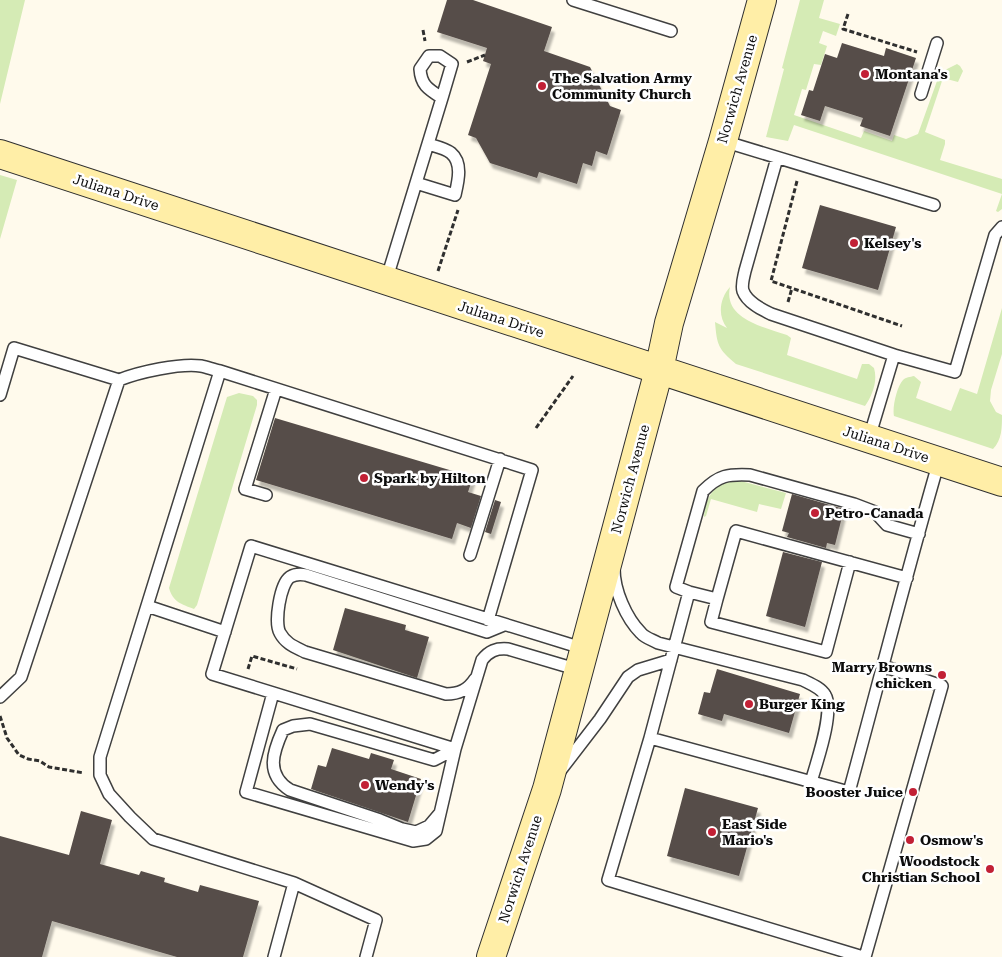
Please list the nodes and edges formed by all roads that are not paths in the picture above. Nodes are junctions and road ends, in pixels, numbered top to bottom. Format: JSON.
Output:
{"nodes":[{"id":1,"x":574,"y":0,"type":"edge"},
{"id":2,"x":762,"y":0,"type":"edge"},
{"id":3,"x":671,"y":31,"type":"dead end"},
{"id":4,"x":937,"y":43,"type":"dead end"},
{"id":5,"x":921,"y":94,"type":"dead end"},
{"id":6,"x":442,"y":98,"type":"dead end"},
{"id":7,"x":723,"y":141,"type":"junction"},
{"id":8,"x":428,"y":144,"type":"junction"},
{"id":9,"x":3,"y":158,"type":"edge"},
{"id":10,"x":777,"y":158,"type":"junction"},
{"id":11,"x":416,"y":182,"type":"junction"},
{"id":12,"x":934,"y":206,"type":"dead end"},
{"id":13,"x":1002,"y":227,"type":"edge"},
{"id":14,"x":386,"y":281,"type":"junction"},
{"id":15,"x":894,"y":355,"type":"junction"},
{"id":16,"x":659,"y":370,"type":"junction"},
{"id":17,"x":220,"y":371,"type":"junction"},
{"id":18,"x":119,"y":380,"type":"junction"},
{"id":19,"x":276,"y":389,"type":"junction"},
{"id":20,"x":0,"y":395,"type":"edge"},
{"id":21,"x":869,"y":438,"type":"junction"},
{"id":22,"x":500,"y":459,"type":"junction"},
{"id":23,"x":939,"y":461,"type":"junction"},
{"id":24,"x":1001,"y":476,"type":"edge"},
{"id":25,"x":266,"y":495,"type":"dead end"},
{"id":26,"x":919,"y":534,"type":"junction"},
{"id":27,"x":614,"y":538,"type":"junction"},
{"id":28,"x":470,"y":555,"type":"dead end"},
{"id":29,"x":850,"y":562,"type":"junction"},
{"id":30,"x":907,"y":578,"type":"junction"},
{"id":31,"x":689,"y":592,"type":"junction"},
{"id":32,"x":717,"y":599,"type":"junction"},
{"id":33,"x":147,"y":606,"type":"junction"},
{"id":34,"x":488,"y":620,"type":"junction"},
{"id":35,"x":504,"y":624,"type":"junction"},
{"id":36,"x":224,"y":632,"type":"junction"},
{"id":37,"x":674,"y":647,"type":"junction"},
{"id":38,"x":582,"y":659,"type":"junction"},
{"id":39,"x":671,"y":660,"type":"junction"},
{"id":40,"x":883,"y":666,"type":"junction"},
{"id":41,"x":475,"y":678,"type":"junction"},
{"id":42,"x":273,"y":693,"type":"junction"},
{"id":43,"x":0,"y":697,"type":"edge"},
{"id":44,"x":650,"y":738,"type":"junction"},
{"id":45,"x":455,"y":750,"type":"junction"},
{"id":46,"x":811,"y":782,"type":"junction"},
{"id":47,"x":547,"y":789,"type":"junction"},
{"id":48,"x":440,"y":814,"type":"junction"},
{"id":49,"x":294,"y":883,"type":"junction"},
{"id":50,"x":274,"y":957,"type":"edge"},
{"id":51,"x":366,"y":957,"type":"edge"},
{"id":52,"x":491,"y":957,"type":"edge"},
{"id":53,"x":864,"y":957,"type":"edge"}],
"edges":[{"from":1,"to":3,"type":"lane"},
{"from":2,"to":7,"type":"street","name":"Norwich Avenue"},
{"from":4,"to":5,"type":"lane"},
{"from":6,"to":8,"type":"lane"},
{"from":7,"to":10,"type":"lane"},
{"from":7,"to":16,"type":"street","name":"Norwich Avenue"},
{"from":8,"to":11,"type":"lane"},
{"from":8,"to":11,"type":"lane"},
{"from":9,"to":14,"type":"street","name":"Juliana Drive"},
{"from":10,"to":12,"type":"lane"},
{"from":10,"to":15,"type":"lane"},
{"from":11,"to":14,"type":"lane"},
{"from":13,"to":15,"type":"lane"},
{"from":14,"to":16,"type":"street","name":"Juliana Drive"},
{"from":15,"to":21,"type":"lane"},
{"from":16,"to":21,"type":"street","name":"Juliana Drive"},
{"from":16,"to":27,"type":"street","name":"Norwich Avenue"},
{"from":17,"to":18,"type":"lane"},
{"from":17,"to":19,"type":"lane"},
{"from":17,"to":33,"type":"lane"},
{"from":18,"to":20,"type":"lane"},
{"from":18,"to":43,"type":"lane"},
{"from":19,"to":22,"type":"lane"},
{"from":19,"to":25,"type":"lane"},
{"from":21,"to":23,"type":"street","name":"Juliana Drive"},
{"from":22,"to":28,"type":"lane"},
{"from":22,"to":34,"type":"lane"},
{"from":23,"to":24,"type":"street","name":"Juliana Drive"},
{"from":23,"to":26,"type":"lane"},
{"from":26,"to":30,"type":"lane"},
{"from":26,"to":31,"type":"lane"},
{"from":27,"to":37,"type":"lane"},
{"from":27,"to":38,"type":"street","name":"Norwich Avenue"},
{"from":29,"to":30,"type":"lane"},
{"from":29,"to":32,"type":"lane"},
{"from":29,"to":32,"type":"lane"},
{"from":30,"to":40,"type":"lane"},
{"from":31,"to":32,"type":"lane"},
{"from":31,"to":37,"type":"lane"},
{"from":33,"to":36,"type":"lane"},
{"from":33,"to":49,"type":"lane"},
{"from":34,"to":35,"type":"lane"},
{"from":34,"to":36,"type":"lane"},
{"from":35,"to":38,"type":"lane"},
{"from":35,"to":41,"type":"lane"},
{"from":36,"to":42,"type":"lane"},
{"from":37,"to":39,"type":"lane"},
{"from":37,"to":46,"type":"lane"},
{"from":38,"to":41,"type":"lane"},
{"from":38,"to":47,"type":"street","name":"Norwich Avenue"},
{"from":39,"to":44,"type":"lane"},
{"from":39,"to":47,"type":"lane"},
{"from":40,"to":46,"type":"lane"},
{"from":40,"to":53,"type":"lane"},
{"from":41,"to":45,"type":"lane"},
{"from":42,"to":45,"type":"lane"},
{"from":42,"to":48,"type":"lane"},
{"from":44,"to":46,"type":"lane"},
{"from":44,"to":53,"type":"lane"},
{"from":45,"to":48,"type":"lane"},
{"from":45,"to":48,"type":"lane"},
{"from":47,"to":52,"type":"street","name":"Norwich Avenue"},
{"from":49,"to":50,"type":"lane"},
{"from":49,"to":51,"type":"lane"}]}
